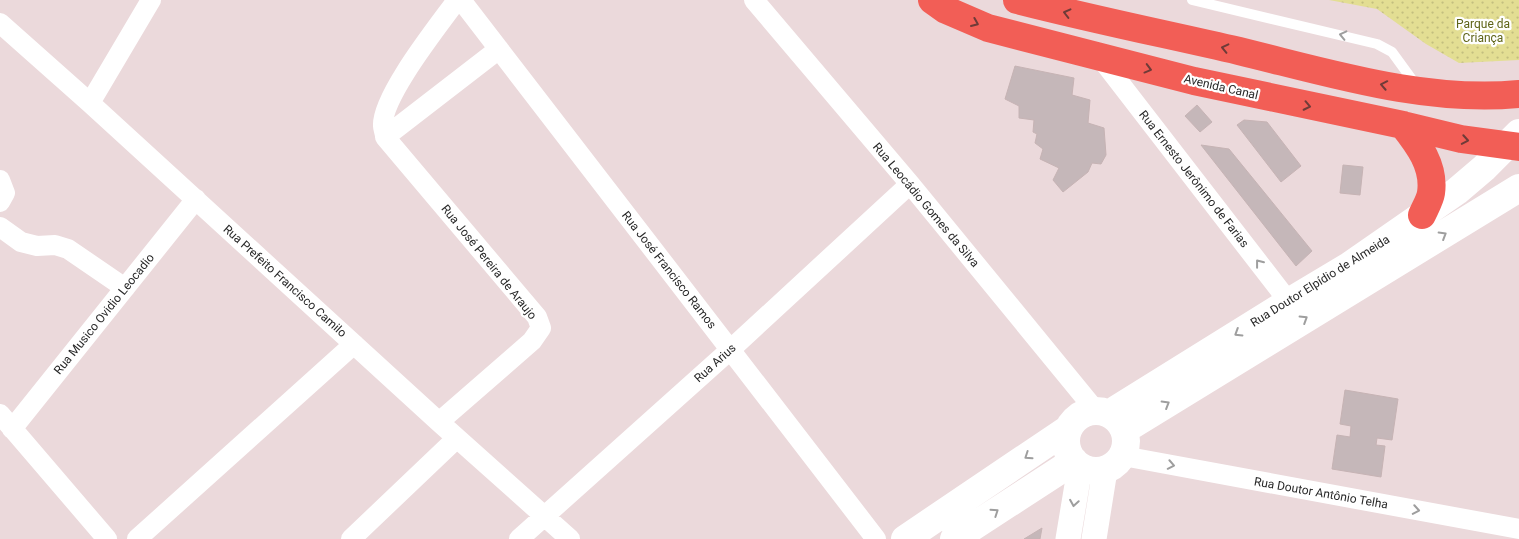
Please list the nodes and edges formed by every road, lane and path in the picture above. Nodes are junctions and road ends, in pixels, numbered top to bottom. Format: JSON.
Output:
{"nodes":[{"id":1,"x":151,"y":0,"type":"edge"},
{"id":2,"x":457,"y":0,"type":"edge"},
{"id":3,"x":461,"y":0,"type":"edge"},
{"id":4,"x":754,"y":0,"type":"edge"},
{"id":5,"x":932,"y":0,"type":"edge"},
{"id":6,"x":1017,"y":0,"type":"edge"},
{"id":7,"x":1192,"y":0,"type":"edge"},
{"id":8,"x":0,"y":23,"type":"edge"},
{"id":9,"x":499,"y":49,"type":"junction"},
{"id":10,"x":1099,"y":56,"type":"junction"},
{"id":11,"x":1421,"y":92,"type":"junction"},
{"id":12,"x":1519,"y":94,"type":"edge"},
{"id":13,"x":90,"y":103,"type":"junction"},
{"id":14,"x":1403,"y":125,"type":"junction"},
{"id":15,"x":385,"y":137,"type":"junction"},
{"id":16,"x":1515,"y":142,"type":"edge"},
{"id":17,"x":0,"y":180,"type":"edge"},
{"id":18,"x":910,"y":184,"type":"junction"},
{"id":19,"x":1519,"y":188,"type":"edge"},
{"id":20,"x":196,"y":199,"type":"junction"},
{"id":21,"x":0,"y":202,"type":"edge"},
{"id":22,"x":1422,"y":215,"type":"junction"},
{"id":23,"x":0,"y":227,"type":"edge"},
{"id":24,"x":124,"y":288,"type":"junction"},
{"id":25,"x":1289,"y":302,"type":"junction"},
{"id":26,"x":354,"y":344,"type":"junction"},
{"id":27,"x":730,"y":350,"type":"junction"},
{"id":28,"x":6,"y":421,"type":"edge"},
{"id":29,"x":439,"y":422,"type":"junction"},
{"id":30,"x":458,"y":438,"type":"junction"},
{"id":31,"x":1101,"y":444,"type":"junction"},
{"id":32,"x":545,"y":516,"type":"junction"},
{"id":33,"x":1519,"y":529,"type":"edge"},
{"id":34,"x":107,"y":539,"type":"edge"},
{"id":35,"x":137,"y":539,"type":"edge"},
{"id":36,"x":351,"y":539,"type":"edge"},
{"id":37,"x":519,"y":539,"type":"edge"},
{"id":38,"x":570,"y":539,"type":"edge"},
{"id":39,"x":876,"y":539,"type":"edge"},
{"id":40,"x":905,"y":539,"type":"edge"},
{"id":41,"x":954,"y":539,"type":"edge"},
{"id":42,"x":1068,"y":539,"type":"edge"},
{"id":43,"x":1094,"y":539,"type":"edge"}],
"edges":[{"from":1,"to":13,"type":"street"},
{"from":2,"to":15,"type":"street"},
{"from":3,"to":9,"type":"street","name":"Rua José Francisco Ramos"},
{"from":4,"to":18,"type":"street","name":"Rua Leocádio Gomes da Silva"},
{"from":5,"to":10,"type":"main road","name":"Avenida Canal","one_way":true},
{"from":11,"to":6,"type":"main road","one_way":true},
{"from":11,"to":7,"type":"lane","one_way":true},
{"from":8,"to":13,"type":"street","name":"Rua Prefeito Francisco Camilo"},
{"from":9,"to":15,"type":"street"},
{"from":9,"to":27,"type":"street","name":"Rua José Francisco Ramos"},
{"from":10,"to":14,"type":"main road","name":"Avenida Canal","one_way":true},
{"from":25,"to":10,"type":"street","name":"Rua Ernesto Jerônimo de Farias","one_way":true},
{"from":11,"to":12,"type":"main road"},
{"from":13,"to":20,"type":"street","name":"Rua Prefeito Francisco Camilo"},
{"from":14,"to":16,"type":"main road","name":"Avenida Canal","one_way":true},
{"from":14,"to":22,"type":"main road"},
{"from":15,"to":29,"type":"street","name":"Rua José Pereira de Araujo"},
{"from":16,"to":22,"type":"main road","name":"Rua Doutor Elpídio de Almeida"},
{"from":17,"to":21,"type":"street"},
{"from":18,"to":27,"type":"street","name":"Rua Arius"},
{"from":18,"to":31,"type":"street","name":"Rua Leocádio Gomes da Silva"},
{"from":31,"to":19,"type":"main road","name":"Rua Doutor Elpídio de Almeida","one_way":true},
{"from":20,"to":24,"type":"street","name":"Rua Musico Ovidio Leocadio"},
{"from":20,"to":26,"type":"street","name":"Rua Prefeito Francisco Camilo"},
{"from":22,"to":25,"type":"main road","name":"Rua Doutor Elpídio de Almeida"},
{"from":23,"to":24,"type":"street"},
{"from":24,"to":28,"type":"street","name":"Rua Musico Ovidio Leocadio"},
{"from":25,"to":31,"type":"main road","name":"Rua Doutor Elpídio de Almeida","one_way":true},
{"from":26,"to":29,"type":"street","name":"Rua Prefeito Francisco Camilo"},
{"from":26,"to":35,"type":"street"},
{"from":27,"to":32,"type":"street","name":"Rua Arius"},
{"from":27,"to":39,"type":"street","name":"Rua José Francisco Ramos"},
{"from":28,"to":34,"type":"street"},
{"from":29,"to":30,"type":"street","name":"Rua Prefeito Francisco Camilo"},
{"from":30,"to":32,"type":"street","name":"Rua Prefeito Francisco Camilo"},
{"from":30,"to":36,"type":"street"},
{"from":31,"to":33,"type":"street","name":"Rua Doutor Antônio Telha","one_way":true},
{"from":31,"to":40,"type":"main road","one_way":true},
{"from":41,"to":31,"type":"main road","one_way":true},
{"from":31,"to":42,"type":"street","one_way":true},
{"from":31,"to":43,"type":"street"},
{"from":32,"to":37,"type":"street","name":"Rua Arius"},
{"from":32,"to":38,"type":"street","name":"Rua Prefeito Francisco Camilo"}]}
